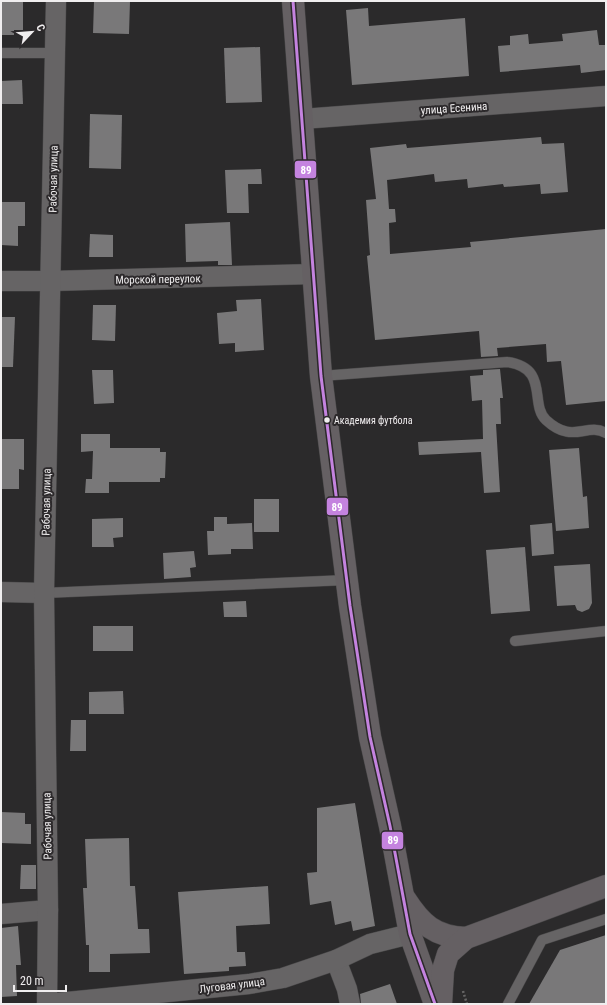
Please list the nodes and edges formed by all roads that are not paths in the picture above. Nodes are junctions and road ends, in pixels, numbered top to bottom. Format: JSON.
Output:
{"nodes":[{"id":1,"x":56,"y":1,"type":"edge"},
{"id":2,"x":293,"y":1,"type":"edge"},
{"id":3,"x":1,"y":53,"type":"edge"},
{"id":4,"x":55,"y":53,"type":"junction"},
{"id":5,"x":606,"y":96,"type":"edge"},
{"id":6,"x":302,"y":119,"type":"junction"},
{"id":7,"x":314,"y":274,"type":"junction"},
{"id":8,"x":1,"y":281,"type":"edge"},
{"id":9,"x":51,"y":281,"type":"junction"},
{"id":10,"x":321,"y":376,"type":"junction"},
{"id":11,"x":606,"y":433,"type":"edge"},
{"id":12,"x":347,"y":580,"type":"junction"},
{"id":13,"x":1,"y":592,"type":"edge"},
{"id":14,"x":44,"y":592,"type":"junction"},
{"id":15,"x":606,"y":631,"type":"edge"},
{"id":16,"x":515,"y":641,"type":"dead end"},
{"id":17,"x":606,"y":886,"type":"edge"},
{"id":18,"x":402,"y":893,"type":"junction"},
{"id":19,"x":48,"y":910,"type":"junction"},
{"id":20,"x":1,"y":914,"type":"edge"},
{"id":21,"x":606,"y":919,"type":"edge"},
{"id":22,"x":410,"y":934,"type":"junction"},
{"id":23,"x":466,"y":938,"type":"junction"},
{"id":24,"x":336,"y":960,"type":"junction"},
{"id":25,"x":47,"y":1004,"type":"edge"},
{"id":26,"x":350,"y":1004,"type":"edge"},
{"id":27,"x":435,"y":1004,"type":"edge"},
{"id":28,"x":441,"y":1004,"type":"edge"},
{"id":29,"x":508,"y":1004,"type":"edge"}],
"edges":[{"from":1,"to":4,"type":"street","name":"Рабочая улица"},
{"from":2,"to":6,"type":"main road"},
{"from":3,"to":4,"type":"lane"},
{"from":4,"to":9,"type":"street","name":"Рабочая улица"},
{"from":5,"to":6,"type":"street","name":"улица Есенина"},
{"from":6,"to":7,"type":"main road"},
{"from":7,"to":9,"type":"street","name":"Морской переулок"},
{"from":7,"to":10,"type":"main road"},
{"from":8,"to":9,"type":"street","name":"Морской переулок"},
{"from":9,"to":14,"type":"street","name":"Рабочая улица"},
{"from":10,"to":11,"type":"lane"},
{"from":10,"to":12,"type":"main road"},
{"from":12,"to":14,"type":"lane"},
{"from":12,"to":18,"type":"main road"},
{"from":13,"to":14,"type":"street"},
{"from":14,"to":19,"type":"street","name":"Рабочая улица"},
{"from":15,"to":16,"type":"lane"},
{"from":17,"to":23,"type":"main road"},
{"from":18,"to":22,"type":"main road"},
{"from":18,"to":23,"type":"main road"},
{"from":19,"to":20,"type":"street"},
{"from":19,"to":25,"type":"street","name":"Рабочая улица"},
{"from":21,"to":29,"type":"lane"},
{"from":22,"to":24,"type":"street","name":"Луговая улица"},
{"from":22,"to":27,"type":"main road"},
{"from":23,"to":28,"type":"main road"},
{"from":24,"to":25,"type":"street","name":"Луговая улица"},
{"from":24,"to":26,"type":"street"}]}
